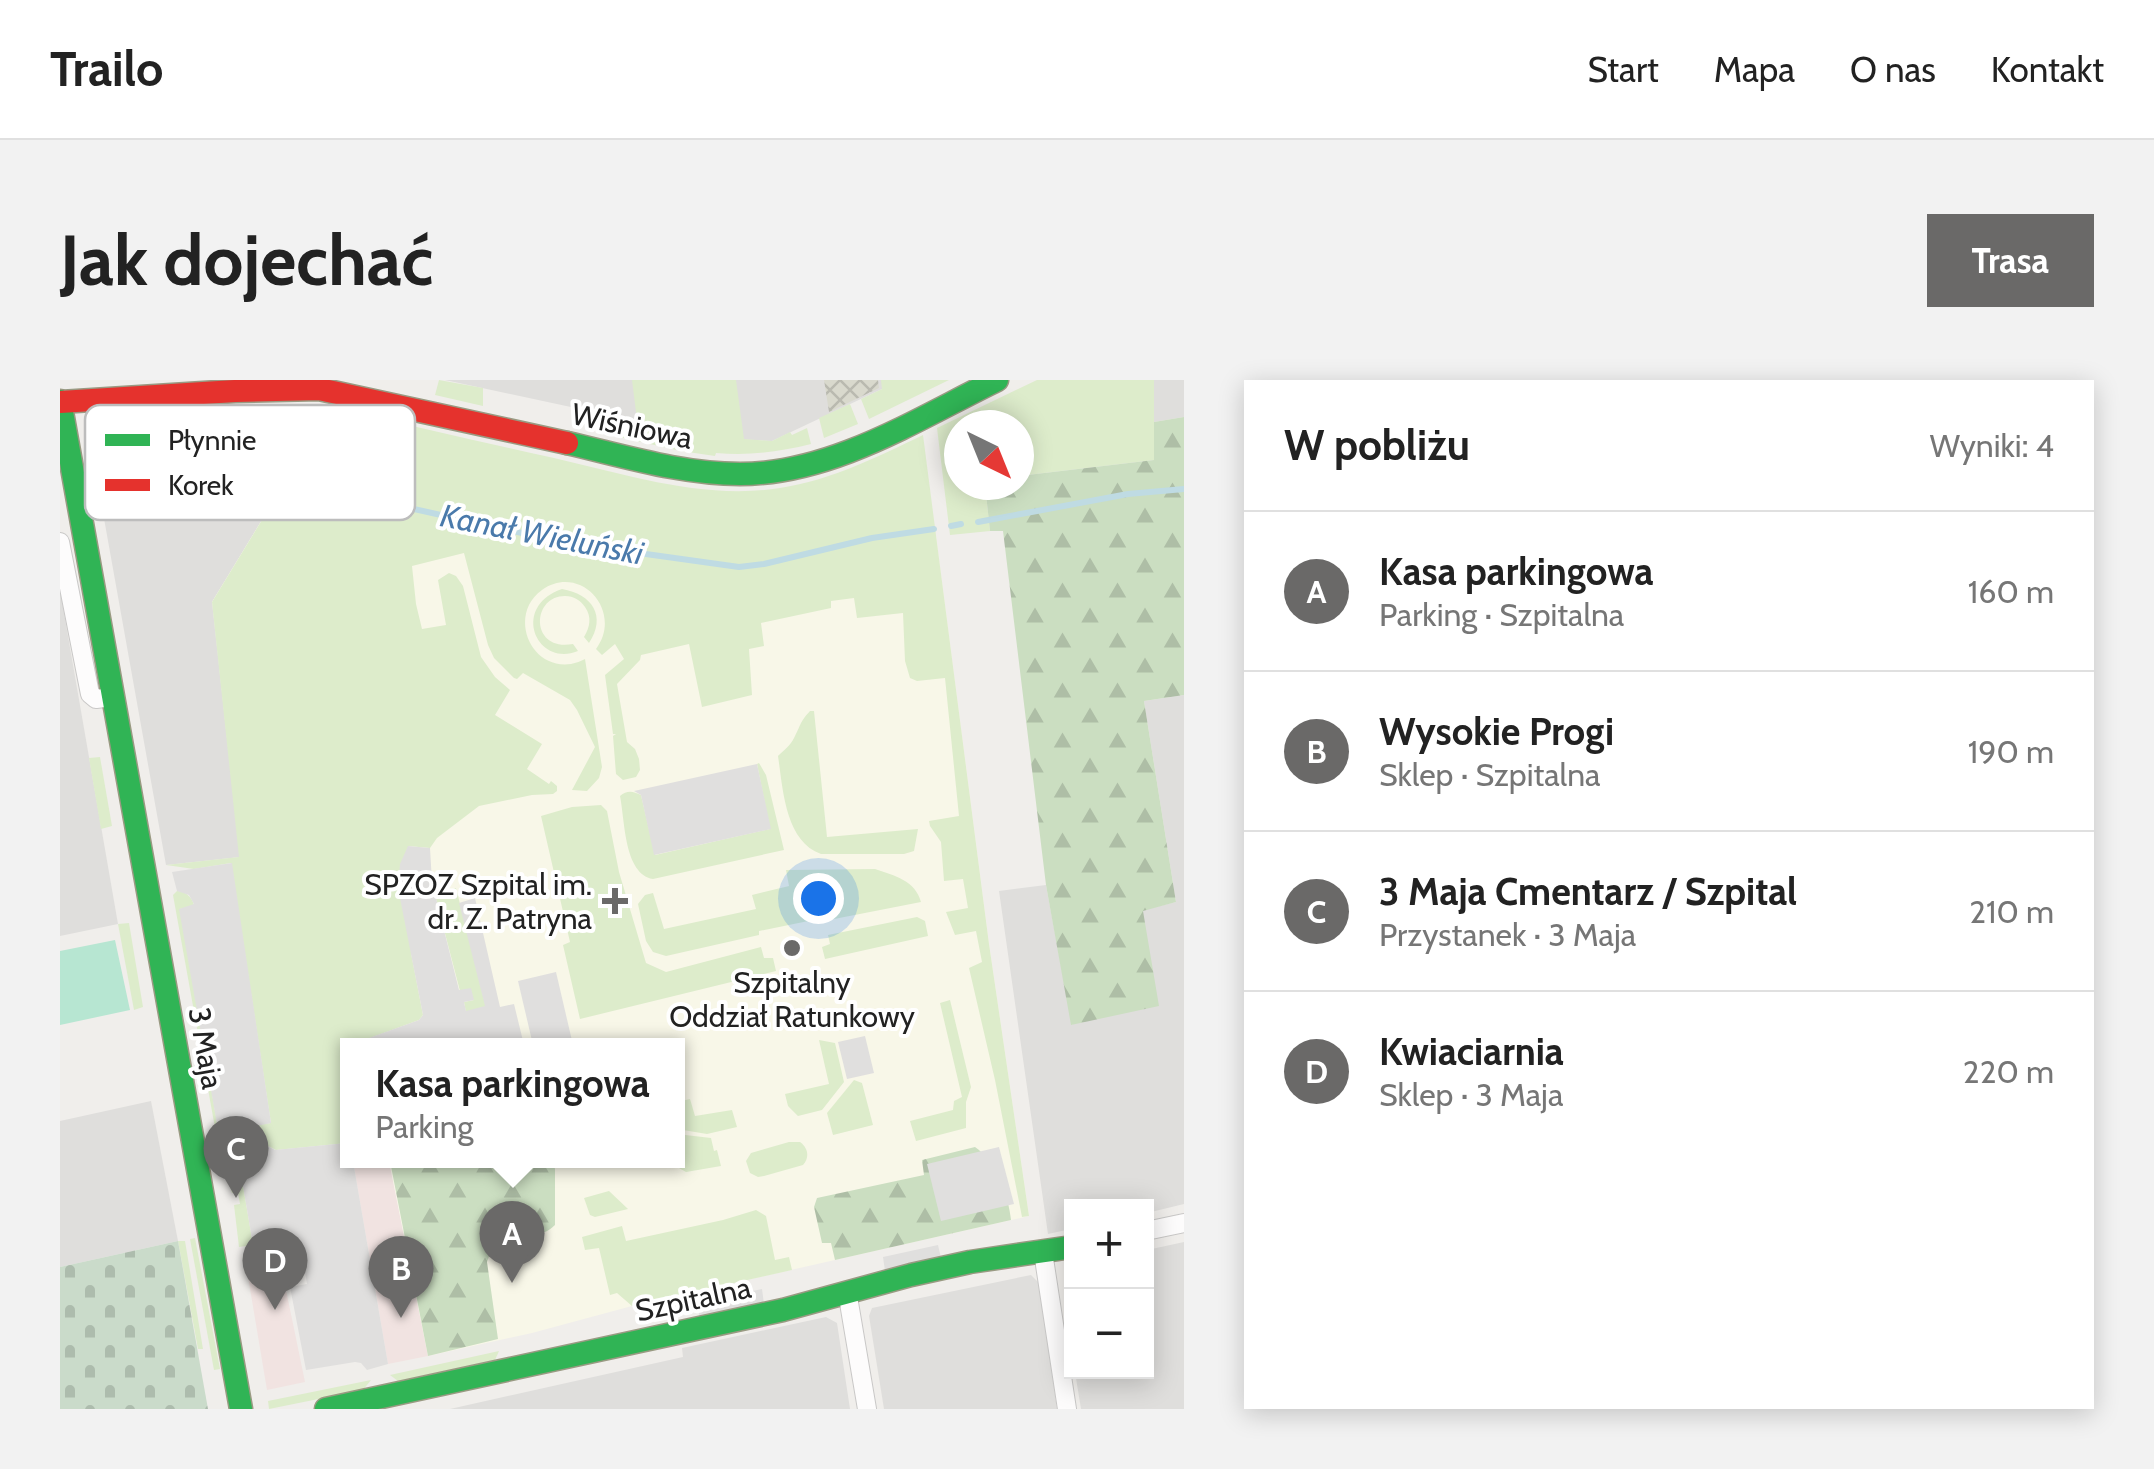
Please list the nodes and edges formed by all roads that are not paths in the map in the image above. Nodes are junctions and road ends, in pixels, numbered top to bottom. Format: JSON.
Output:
{"nodes":[{"id":1,"x":997,"y":380,"type":"edge"},
{"id":2,"x":320,"y":384,"type":"edge"},
{"id":3,"x":60,"y":402,"type":"edge"},
{"id":4,"x":409,"y":405,"type":"edge"},
{"id":5,"x":415,"y":406,"type":"edge"},
{"id":6,"x":60,"y":542,"type":"edge"},
{"id":7,"x":113,"y":697,"type":"junction"},
{"id":8,"x":1184,"y":1223,"type":"edge"},
{"id":9,"x":1154,"y":1230,"type":"edge"},
{"id":10,"x":1064,"y":1248,"type":"edge"},
{"id":11,"x":1043,"y":1252,"type":"junction"},
{"id":12,"x":847,"y":1291,"type":"junction"},
{"id":13,"x":241,"y":1409,"type":"edge"},
{"id":14,"x":326,"y":1409,"type":"edge"},
{"id":15,"x":867,"y":1409,"type":"edge"},
{"id":16,"x":1067,"y":1409,"type":"edge"}],
"edges":[{"from":1,"to":5,"type":"street","name":"Wiśniowa"},
{"from":2,"to":3,"type":"street","name":"Wiśniowa"},
{"from":2,"to":4,"type":"street","name":"Wiśniowa"},
{"from":3,"to":7,"type":"street","name":"3 Maja"},
{"from":6,"to":7,"type":"street"},
{"from":7,"to":13,"type":"street","name":"3 Maja"},
{"from":8,"to":9,"type":"street"},
{"from":10,"to":11,"type":"street","name":"Szpitalna"},
{"from":11,"to":12,"type":"street","name":"Szpitalna"},
{"from":11,"to":16,"type":"street"},
{"from":12,"to":14,"type":"street","name":"Szpitalna"},
{"from":12,"to":15,"type":"street"}]}
